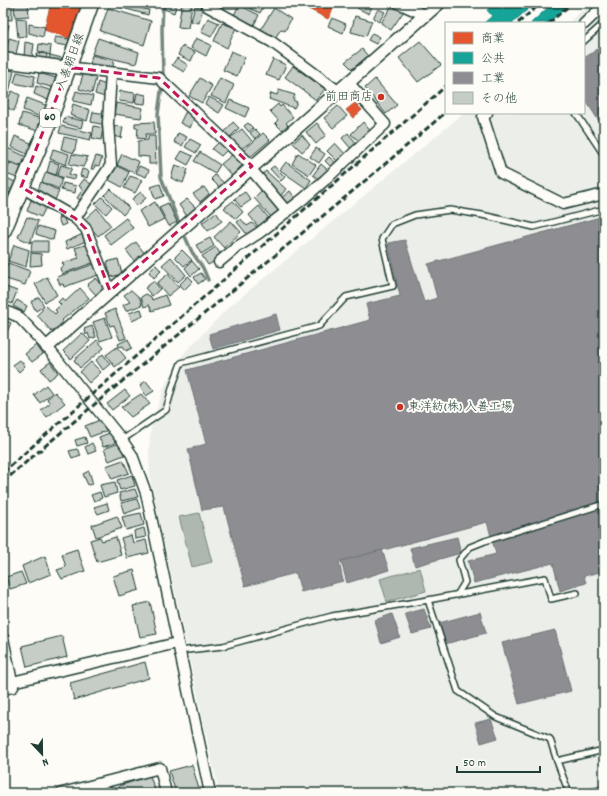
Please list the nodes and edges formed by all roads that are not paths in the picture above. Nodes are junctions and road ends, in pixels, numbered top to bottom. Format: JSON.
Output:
{"nodes":[{"id":1,"x":91,"y":3,"type":"edge"},
{"id":2,"x":398,"y":3,"type":"edge"},
{"id":3,"x":439,"y":3,"type":"edge"},
{"id":4,"x":206,"y":4,"type":"edge"},
{"id":5,"x":604,"y":5,"type":"edge"},
{"id":6,"x":425,"y":15,"type":"junction"},
{"id":7,"x":585,"y":23,"type":"edge"},
{"id":8,"x":604,"y":23,"type":"edge"},
{"id":9,"x":585,"y":40,"type":"edge"},
{"id":10,"x":3,"y":60,"type":"edge"},
{"id":11,"x":68,"y":69,"type":"junction"},
{"id":12,"x":110,"y":73,"type":"junction"},
{"id":13,"x":348,"y":82,"type":"junction"},
{"id":14,"x":338,"y":91,"type":"junction"},
{"id":15,"x":486,"y":114,"type":"edge"},
{"id":16,"x":577,"y":114,"type":"edge"},
{"id":17,"x":604,"y":155,"type":"edge"},
{"id":18,"x":251,"y":167,"type":"junction"},
{"id":19,"x":21,"y":187,"type":"junction"},
{"id":20,"x":604,"y":194,"type":"edge"},
{"id":21,"x":604,"y":209,"type":"edge"},
{"id":22,"x":287,"y":212,"type":"junction"},
{"id":23,"x":75,"y":218,"type":"junction"},
{"id":24,"x":3,"y":230,"type":"edge"},
{"id":25,"x":219,"y":262,"type":"dead end"},
{"id":26,"x":110,"y":291,"type":"junction"},
{"id":27,"x":3,"y":310,"type":"edge"},
{"id":28,"x":47,"y":347,"type":"junction"},
{"id":29,"x":122,"y":440,"type":"junction"},
{"id":30,"x":604,"y":504,"type":"edge"},
{"id":31,"x":577,"y":593,"type":"dead end"},
{"id":32,"x":457,"y":595,"type":"junction"},
{"id":33,"x":428,"y":600,"type":"junction"},
{"id":34,"x":3,"y":638,"type":"edge"},
{"id":35,"x":178,"y":647,"type":"junction"},
{"id":36,"x":12,"y":682,"type":"junction"},
{"id":37,"x":3,"y":689,"type":"edge"},
{"id":38,"x":604,"y":750,"type":"edge"},
{"id":39,"x":557,"y":761,"type":"junction"},
{"id":40,"x":62,"y":793,"type":"edge"},
{"id":41,"x":166,"y":793,"type":"edge"},
{"id":42,"x":210,"y":793,"type":"edge"},
{"id":43,"x":569,"y":793,"type":"edge"}],
"edges":[{"from":1,"to":11,"type":"main road","name":"入善朝日線","number":"60"},
{"from":2,"to":6,"type":"street"},
{"from":3,"to":6,"type":"street"},
{"from":4,"to":14,"type":"street"},
{"from":5,"to":7,"type":"street"},
{"from":6,"to":13,"type":"street"},
{"from":8,"to":9,"type":"lane"},
{"from":10,"to":11,"type":"main road"},
{"from":11,"to":12,"type":"street"},
{"from":11,"to":19,"type":"main road","name":"入善朝日線","number":"60"},
{"from":12,"to":18,"type":"street"},
{"from":12,"to":23,"type":"street"},
{"from":13,"to":14,"type":"street"},
{"from":13,"to":22,"type":"street"},
{"from":14,"to":18,"type":"street"},
{"from":15,"to":20,"type":"street"},
{"from":16,"to":17,"type":"lane"},
{"from":18,"to":22,"type":"street"},
{"from":18,"to":26,"type":"street"},
{"from":19,"to":23,"type":"street"},
{"from":19,"to":24,"type":"main road","name":"入善朝日線","number":"60"},
{"from":21,"to":29,"type":"lane"},
{"from":22,"to":25,"type":"street"},
{"from":23,"to":26,"type":"street"},
{"from":26,"to":28,"type":"street"},
{"from":27,"to":28,"type":"street"},
{"from":28,"to":29,"type":"street"},
{"from":29,"to":35,"type":"street"},
{"from":30,"to":32,"type":"lane"},
{"from":31,"to":32,"type":"lane"},
{"from":32,"to":33,"type":"lane"},
{"from":33,"to":35,"type":"lane"},
{"from":33,"to":39,"type":"lane"},
{"from":34,"to":36,"type":"street"},
{"from":35,"to":36,"type":"street"},
{"from":35,"to":42,"type":"street"},
{"from":36,"to":37,"type":"street"},
{"from":38,"to":39,"type":"lane"},
{"from":39,"to":43,"type":"lane"},
{"from":40,"to":41,"type":"street"}]}
